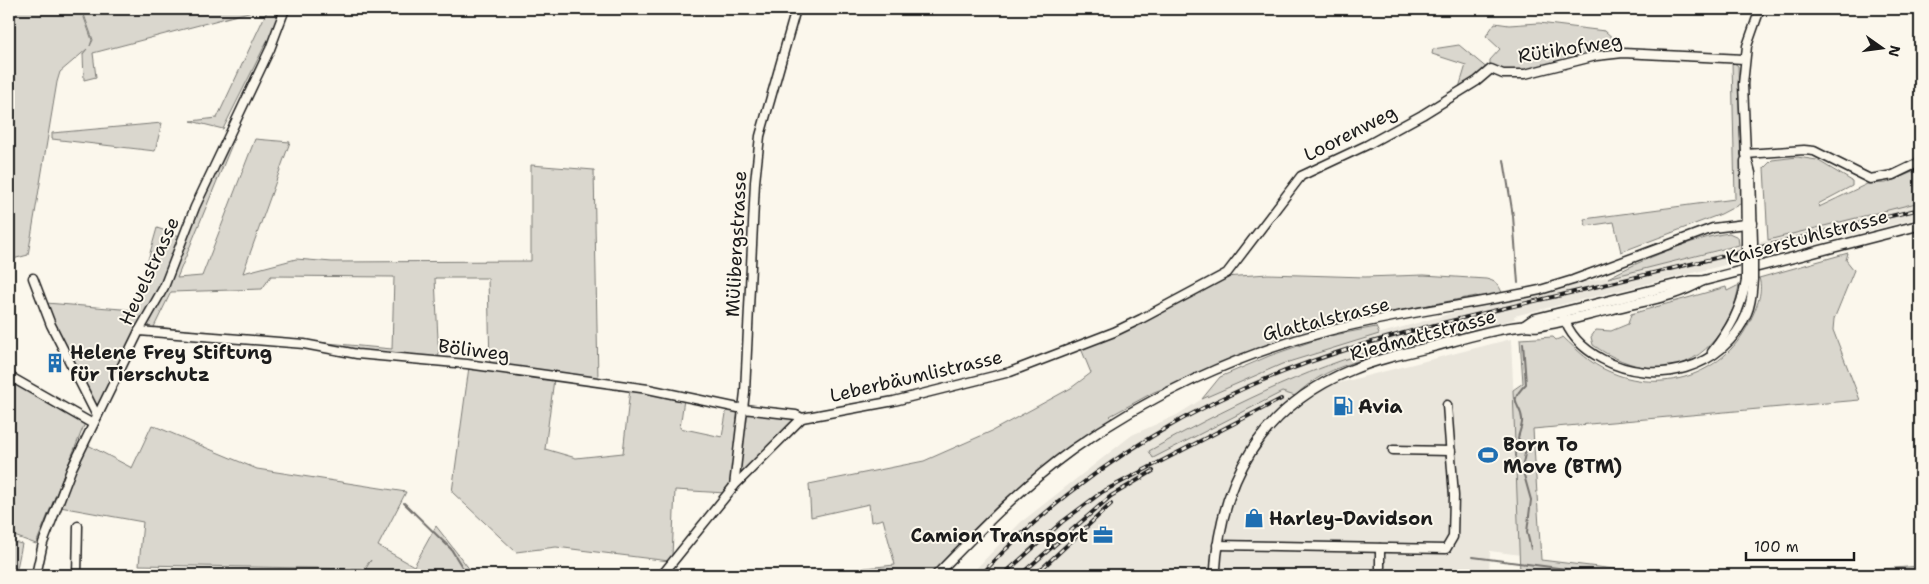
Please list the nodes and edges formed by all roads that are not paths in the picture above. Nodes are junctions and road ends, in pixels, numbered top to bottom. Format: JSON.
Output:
{"nodes":[{"id":1,"x":284,"y":9,"type":"edge"},
{"id":2,"x":796,"y":9,"type":"edge"},
{"id":3,"x":1760,"y":9,"type":"edge"},
{"id":4,"x":1744,"y":59,"type":"junction"},
{"id":5,"x":1491,"y":69,"type":"joint"},
{"id":6,"x":1746,"y":154,"type":"junction"},
{"id":7,"x":1920,"y":162,"type":"edge"},
{"id":8,"x":1749,"y":223,"type":"junction"},
{"id":9,"x":1920,"y":224,"type":"edge"},
{"id":10,"x":1227,"y":273,"type":"joint"},
{"id":11,"x":33,"y":278,"type":"dead end"},
{"id":12,"x":1563,"y":317,"type":"junction"},
{"id":13,"x":140,"y":331,"type":"junction"},
{"id":14,"x":9,"y":376,"type":"edge"},
{"id":15,"x":1447,"y":405,"type":"dead end"},
{"id":16,"x":743,"y":409,"type":"junction"},
{"id":17,"x":97,"y":416,"type":"junction"},
{"id":18,"x":802,"y":418,"type":"junction"},
{"id":19,"x":93,"y":424,"type":"junction"},
{"id":20,"x":1393,"y":450,"type":"dead end"},
{"id":21,"x":1451,"y":451,"type":"junction"},
{"id":22,"x":734,"y":486,"type":"junction"},
{"id":23,"x":78,"y":526,"type":"dead end"},
{"id":24,"x":1217,"y":545,"type":"junction"},
{"id":25,"x":1380,"y":548,"type":"junction"},
{"id":26,"x":36,"y":575,"type":"edge"},
{"id":27,"x":77,"y":575,"type":"edge"},
{"id":28,"x":662,"y":575,"type":"edge"},
{"id":29,"x":936,"y":575,"type":"edge"},
{"id":30,"x":1215,"y":575,"type":"edge"},
{"id":31,"x":1380,"y":575,"type":"edge"}],
"edges":[{"from":1,"to":13,"type":"street","name":"Heuelstrasse"},
{"from":2,"to":16,"type":"street","name":"Mülibergstrasse"},
{"from":3,"to":4,"type":"street"},
{"from":4,"to":5,"type":"street","name":"Rütihofweg"},
{"from":4,"to":6,"type":"street"},
{"from":5,"to":10,"type":"street","name":"Loorenweg"},
{"from":6,"to":7,"type":"street"},
{"from":6,"to":8,"type":"street"},
{"from":8,"to":12,"type":"street","bridge":true},
{"from":8,"to":29,"type":"street","name":"Glattalstrasse"},
{"from":9,"to":12,"type":"main road","name":"Kaiserstuhlstrasse"},
{"from":10,"to":18,"type":"street","name":"Leberbäumlistrasse"},
{"from":11,"to":17,"type":"street"},
{"from":12,"to":24,"type":"main road","name":"Riedmattstrasse"},
{"from":13,"to":16,"type":"street","name":"Böliweg"},
{"from":13,"to":17,"type":"street","name":"Heuelstrasse"},
{"from":14,"to":19,"type":"street"},
{"from":15,"to":21,"type":"street"},
{"from":16,"to":18,"type":"street","name":"Böliweg"},
{"from":16,"to":22,"type":"street","name":"Mülibergstrasse"},
{"from":17,"to":19,"type":"street","name":"Heuelstrasse"},
{"from":18,"to":22,"type":"street"},
{"from":19,"to":26,"type":"street","name":"Heuelstrasse"},
{"from":20,"to":21,"type":"street"},
{"from":21,"to":25,"type":"street"},
{"from":22,"to":28,"type":"street"},
{"from":23,"to":27,"type":"street"},
{"from":24,"to":25,"type":"street"},
{"from":24,"to":30,"type":"main road","name":"Riedmattstrasse"},
{"from":25,"to":31,"type":"street"}]}
